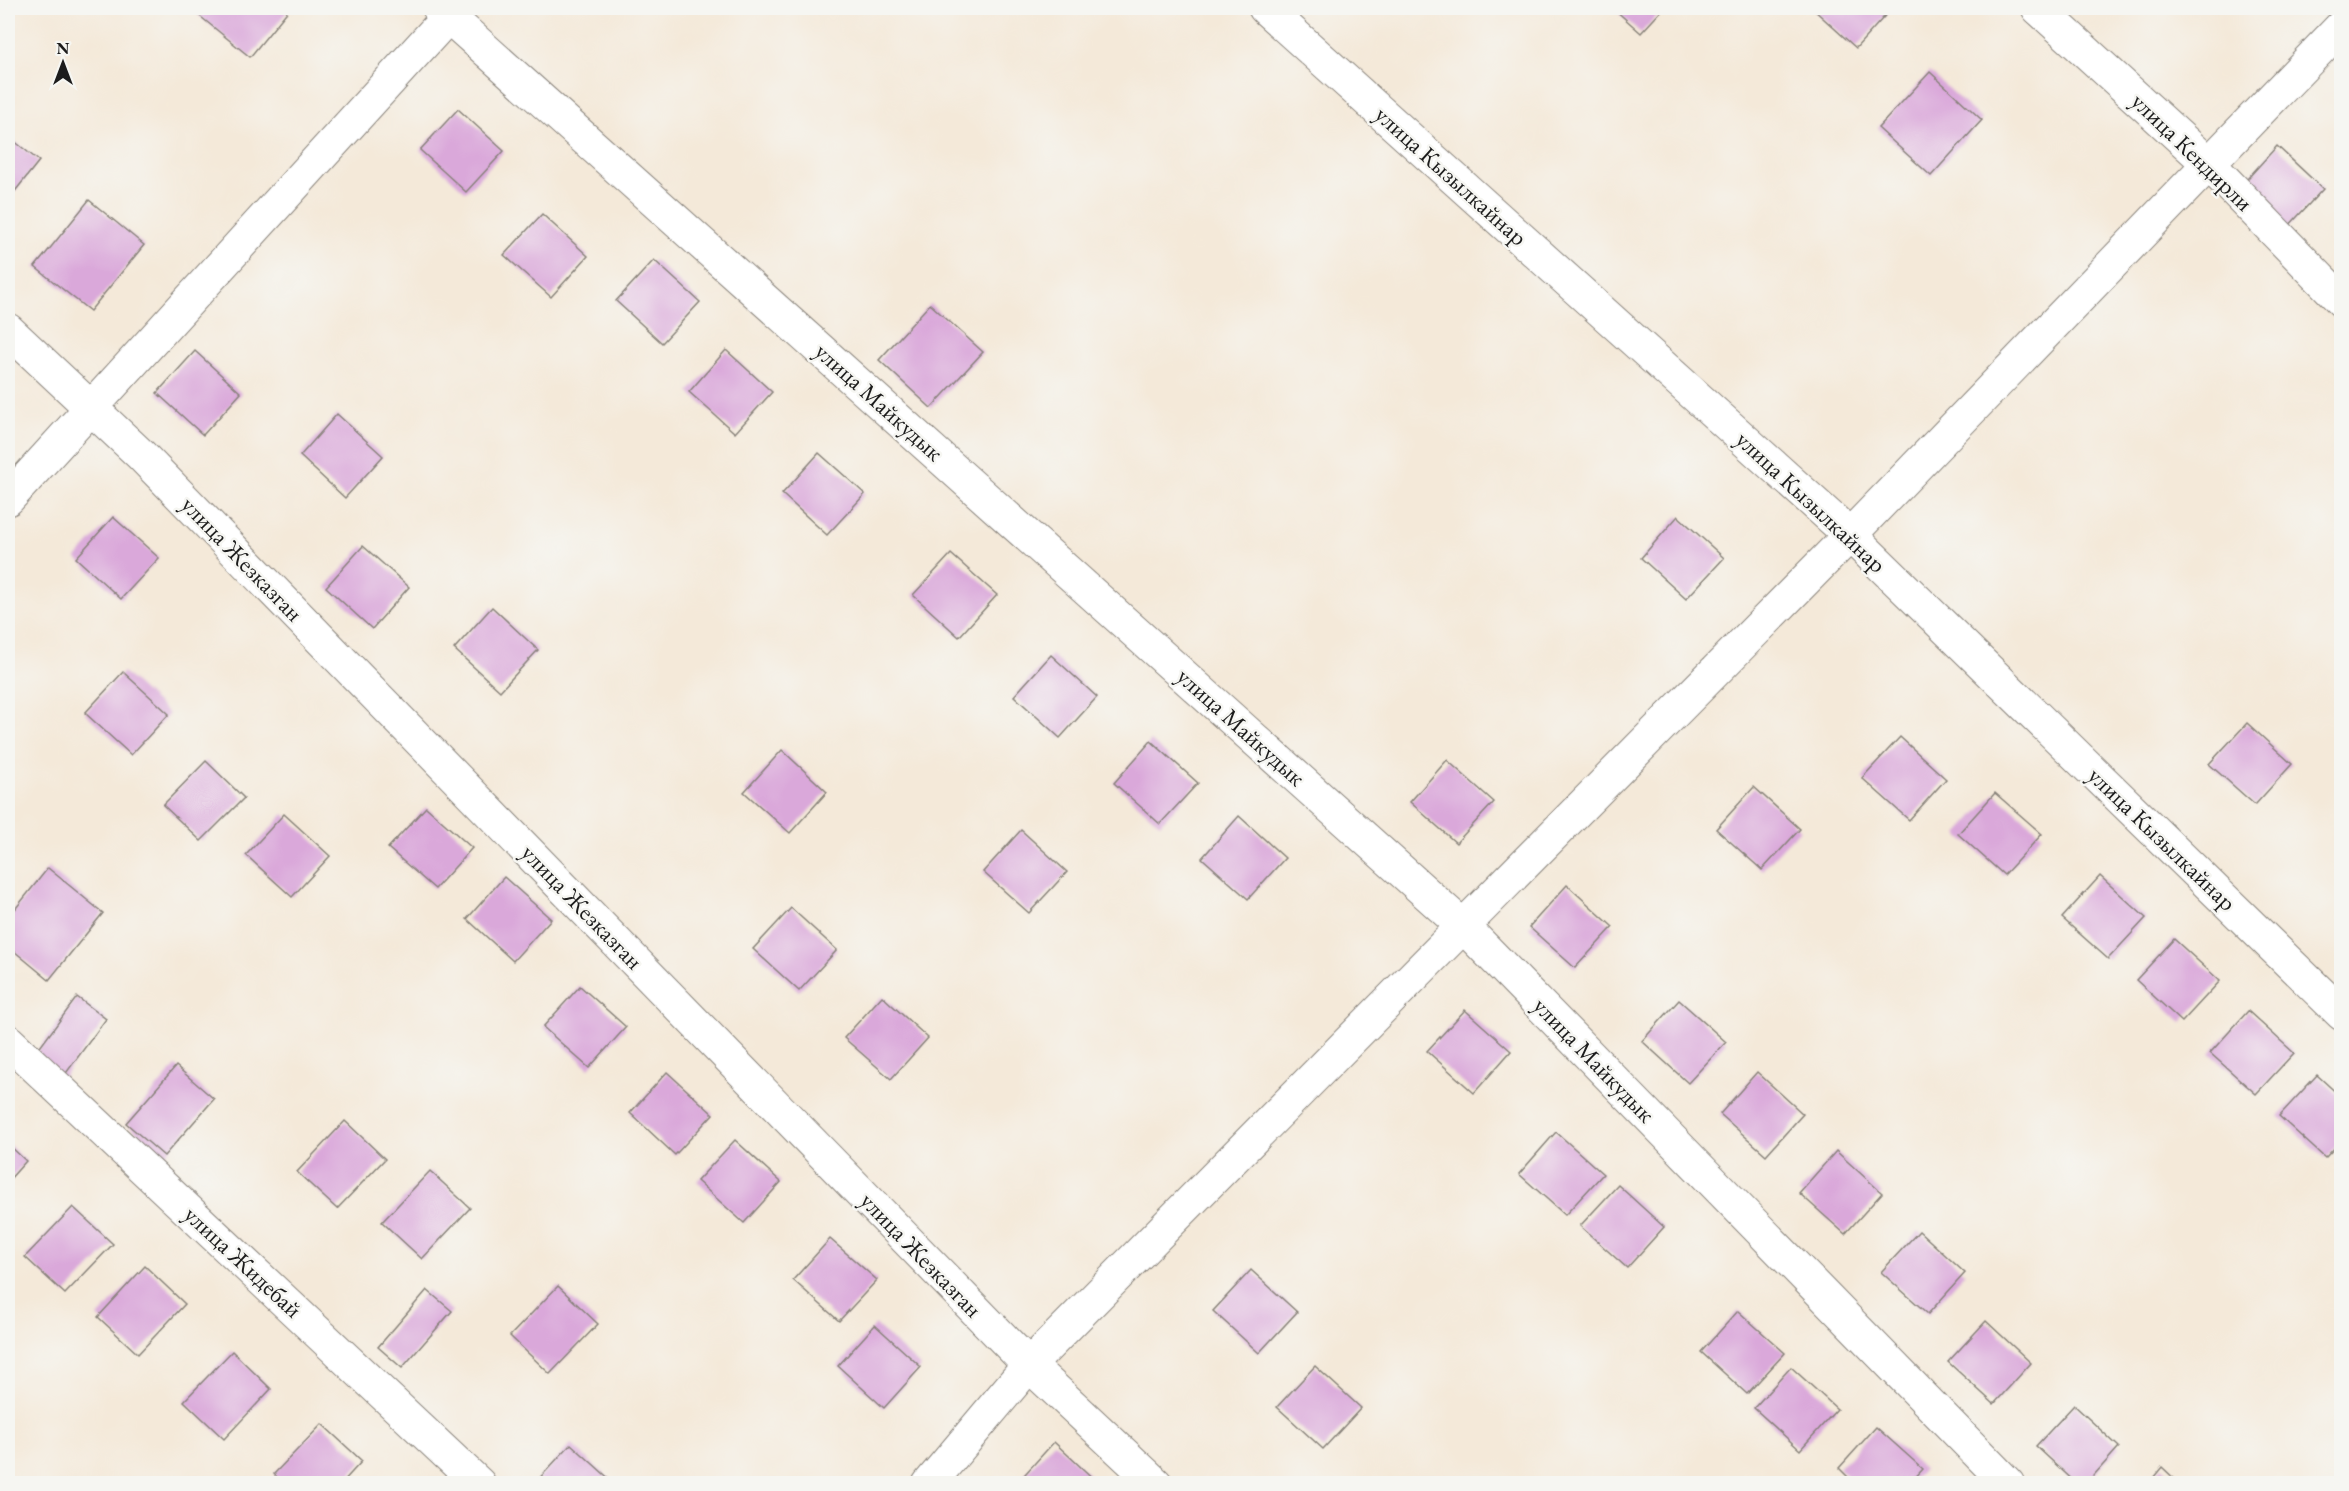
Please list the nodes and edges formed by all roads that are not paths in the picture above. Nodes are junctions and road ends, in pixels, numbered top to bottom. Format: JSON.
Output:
{"nodes":[{"id":1,"x":1264,"y":8,"type":"edge"},
{"id":2,"x":2038,"y":8,"type":"edge"},
{"id":3,"x":448,"y":10,"type":"edge"},
{"id":4,"x":2342,"y":26,"type":"edge"},
{"id":5,"x":2208,"y":163,"type":"junction"},
{"id":6,"x":2342,"y":301,"type":"edge"},
{"id":7,"x":8,"y":330,"type":"edge"},
{"id":8,"x":91,"y":408,"type":"junction"},
{"id":9,"x":8,"y":499,"type":"edge"},
{"id":10,"x":1850,"y":536,"type":"junction"},
{"id":11,"x":1464,"y":927,"type":"junction"},
{"id":12,"x":2342,"y":1014,"type":"edge"},
{"id":13,"x":8,"y":1041,"type":"edge"},
{"id":14,"x":1029,"y":1365,"type":"junction"},
{"id":15,"x":479,"y":1484,"type":"edge"},
{"id":16,"x":929,"y":1484,"type":"edge"},
{"id":17,"x":1156,"y":1484,"type":"edge"},
{"id":18,"x":2008,"y":1484,"type":"edge"}],
"edges":[{"from":1,"to":10,"type":"street","name":"улица Кызылкайнар"},
{"from":2,"to":5,"type":"street","name":"улица Кендирли"},
{"from":3,"to":8,"type":"street"},
{"from":3,"to":11,"type":"street","name":"улица Майкудык"},
{"from":4,"to":5,"type":"street"},
{"from":5,"to":6,"type":"street","name":"улица Кендирли"},
{"from":5,"to":10,"type":"street"},
{"from":7,"to":8,"type":"street","name":"улица Жезказган"},
{"from":8,"to":9,"type":"street"},
{"from":8,"to":14,"type":"street","name":"улица Жезказган"},
{"from":10,"to":11,"type":"street"},
{"from":10,"to":12,"type":"street","name":"улица Кызылкайнар"},
{"from":11,"to":14,"type":"street"},
{"from":11,"to":18,"type":"street","name":"улица Майкудык"},
{"from":13,"to":15,"type":"street","name":"улица Жидебай"},
{"from":14,"to":16,"type":"street"},
{"from":14,"to":17,"type":"street","name":"улица Жезказган"}]}
